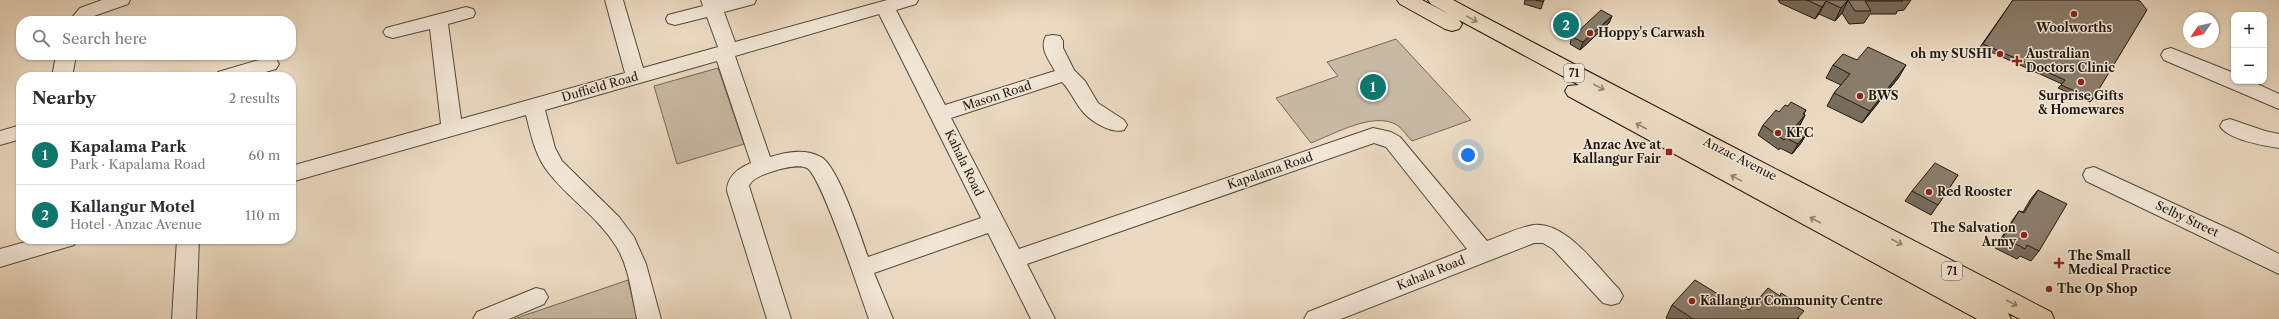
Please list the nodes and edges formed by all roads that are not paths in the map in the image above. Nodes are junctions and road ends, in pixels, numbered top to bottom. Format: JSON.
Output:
{"nodes":[{"id":1,"x":121,"y":0,"type":"edge"},
{"id":2,"x":614,"y":0,"type":"edge"},
{"id":3,"x":747,"y":0,"type":"edge"},
{"id":4,"x":909,"y":0,"type":"edge"},
{"id":5,"x":1407,"y":0,"type":"edge"},
{"id":6,"x":1438,"y":0,"type":"edge"},
{"id":7,"x":712,"y":5,"type":"edge"},
{"id":8,"x":884,"y":7,"type":"junction"},
{"id":9,"x":466,"y":13,"type":"dead end"},
{"id":10,"x":83,"y":16,"type":"edge"},
{"id":11,"x":674,"y":19,"type":"dead end"},
{"id":12,"x":438,"y":20,"type":"junction"},
{"id":13,"x":393,"y":32,"type":"dead end"},
{"id":14,"x":1053,"y":41,"type":"dead end"},
{"id":15,"x":726,"y":52,"type":"junction"},
{"id":16,"x":2171,"y":55,"type":"dead end"},
{"id":17,"x":65,"y":60,"type":"edge"},
{"id":18,"x":269,"y":64,"type":"dead end"},
{"id":19,"x":63,"y":72,"type":"edge"},
{"id":20,"x":243,"y":72,"type":"edge"},
{"id":21,"x":1060,"y":76,"type":"junction"},
{"id":22,"x":636,"y":77,"type":"junction"},
{"id":23,"x":2231,"y":80,"type":"edge"},
{"id":24,"x":2240,"y":84,"type":"edge"},
{"id":25,"x":2279,"y":102,"type":"edge"},
{"id":26,"x":534,"y":105,"type":"junction"},
{"id":27,"x":940,"y":114,"type":"junction"},
{"id":28,"x":1116,"y":126,"type":"dead end"},
{"id":29,"x":2230,"y":126,"type":"dead end"},
{"id":30,"x":452,"y":129,"type":"junction"},
{"id":31,"x":16,"y":133,"type":"edge"},
{"id":32,"x":0,"y":138,"type":"edge"},
{"id":33,"x":2279,"y":141,"type":"edge"},
{"id":34,"x":763,"y":167,"type":"junction"},
{"id":35,"x":296,"y":173,"type":"edge"},
{"id":36,"x":2094,"y":175,"type":"dead end"},
{"id":37,"x":993,"y":223,"type":"junction"},
{"id":38,"x":49,"y":244,"type":"edge"},
{"id":39,"x":188,"y":244,"type":"edge"},
{"id":40,"x":1483,"y":252,"type":"junction"},
{"id":41,"x":0,"y":258,"type":"edge"},
{"id":42,"x":1013,"y":260,"type":"junction"},
{"id":43,"x":2279,"y":265,"type":"edge"},
{"id":44,"x":861,"y":268,"type":"junction"},
{"id":45,"x":1610,"y":296,"type":"dead end"},
{"id":46,"x":536,"y":297,"type":"dead end"},
{"id":47,"x":184,"y":319,"type":"edge"},
{"id":48,"x":485,"y":319,"type":"edge"},
{"id":49,"x":649,"y":319,"type":"edge"},
{"id":50,"x":779,"y":319,"type":"edge"},
{"id":51,"x":881,"y":319,"type":"edge"},
{"id":52,"x":1043,"y":319,"type":"edge"},
{"id":53,"x":1316,"y":319,"type":"edge"},
{"id":54,"x":1999,"y":319,"type":"edge"},
{"id":55,"x":2042,"y":319,"type":"edge"}],
"edges":[{"from":1,"to":10,"type":"street"},
{"from":2,"to":22,"type":"street"},
{"from":3,"to":7,"type":"street"},
{"from":4,"to":8,"type":"street","name":"Duffield Road"},
{"from":54,"to":5,"type":"highway","name":"Anzac Avenue","number":"71","one_way":true},
{"from":6,"to":55,"type":"highway","name":"Anzac Avenue","number":"71","one_way":true},
{"from":7,"to":11,"type":"street"},
{"from":7,"to":15,"type":"street"},
{"from":8,"to":15,"type":"street","name":"Duffield Road"},
{"from":8,"to":27,"type":"street","name":"Kahala Road"},
{"from":9,"to":12,"type":"street"},
{"from":12,"to":13,"type":"street"},
{"from":12,"to":30,"type":"street"},
{"from":14,"to":21,"type":"street"},
{"from":15,"to":22,"type":"street","name":"Duffield Road"},
{"from":15,"to":34,"type":"street"},
{"from":16,"to":23,"type":"street"},
{"from":17,"to":19,"type":"street"},
{"from":18,"to":20,"type":"street"},
{"from":21,"to":27,"type":"street","name":"Mason Road"},
{"from":21,"to":28,"type":"street"},
{"from":22,"to":26,"type":"street","name":"Duffield Road"},
{"from":24,"to":25,"type":"street"},
{"from":26,"to":30,"type":"street","name":"Duffield Road"},
{"from":26,"to":49,"type":"street"},
{"from":27,"to":37,"type":"street","name":"Kahala Road"},
{"from":29,"to":33,"type":"street"},
{"from":30,"to":35,"type":"street","name":"Duffield Road"},
{"from":31,"to":32,"type":"street"},
{"from":34,"to":44,"type":"street"},
{"from":34,"to":50,"type":"street"},
{"from":36,"to":43,"type":"street","name":"Selby Street"},
{"from":37,"to":42,"type":"street","name":"Kahala Road"},
{"from":37,"to":44,"type":"street"},
{"from":38,"to":41,"type":"street"},
{"from":39,"to":47,"type":"street"},
{"from":40,"to":42,"type":"street","name":"Kapalama Road"},
{"from":40,"to":45,"type":"street","name":"Kahala Road"},
{"from":40,"to":53,"type":"street","name":"Kahala Road"},
{"from":42,"to":52,"type":"street","name":"Kahala Road"},
{"from":44,"to":51,"type":"street"},
{"from":46,"to":48,"type":"street"}]}
